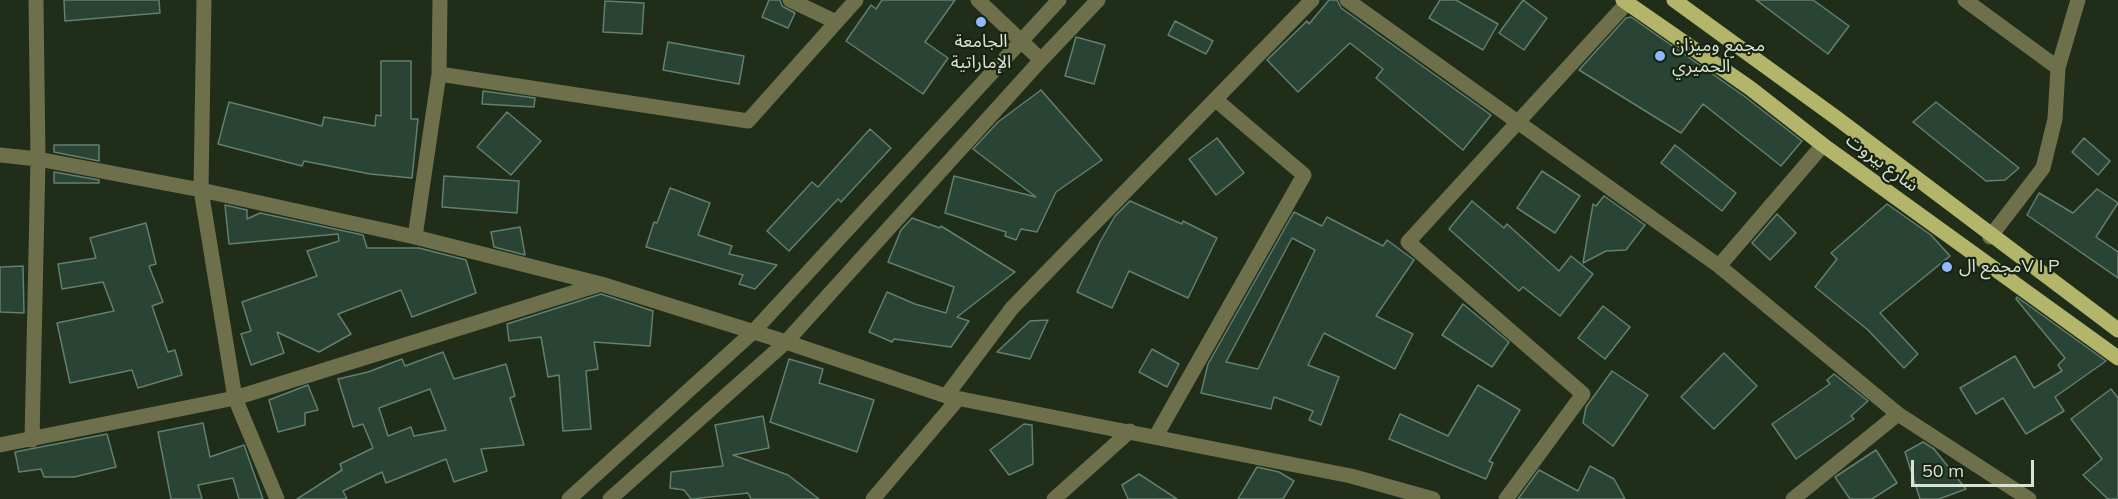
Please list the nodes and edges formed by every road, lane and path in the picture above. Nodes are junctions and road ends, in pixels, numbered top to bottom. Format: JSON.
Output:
{"nodes":[{"id":1,"x":36,"y":0,"type":"edge"},
{"id":2,"x":204,"y":0,"type":"edge"},
{"id":3,"x":440,"y":0,"type":"edge"},
{"id":4,"x":790,"y":0,"type":"edge"},
{"id":5,"x":856,"y":0,"type":"edge"},
{"id":6,"x":978,"y":0,"type":"edge"},
{"id":7,"x":1059,"y":0,"type":"edge"},
{"id":8,"x":1098,"y":0,"type":"edge"},
{"id":9,"x":1312,"y":0,"type":"edge"},
{"id":10,"x":1347,"y":0,"type":"edge"},
{"id":11,"x":1674,"y":0,"type":"edge"},
{"id":12,"x":1965,"y":0,"type":"edge"},
{"id":13,"x":2078,"y":0,"type":"edge"},
{"id":14,"x":1625,"y":1,"type":"edge"},
{"id":15,"x":836,"y":22,"type":"junction"},
{"id":16,"x":1022,"y":42,"type":"junction"},
{"id":17,"x":1041,"y":60,"type":"junction"},
{"id":18,"x":1766,"y":67,"type":"junction"},
{"id":19,"x":2058,"y":68,"type":"junction"},
{"id":20,"x":440,"y":74,"type":"junction"},
{"id":21,"x":1750,"y":88,"type":"junction"},
{"id":22,"x":1216,"y":100,"type":"junction"},
{"id":23,"x":1519,"y":123,"type":"junction"},
{"id":24,"x":1823,"y":145,"type":"junction"},
{"id":25,"x":0,"y":155,"type":"edge"},
{"id":26,"x":38,"y":159,"type":"junction"},
{"id":27,"x":201,"y":190,"type":"junction"},
{"id":28,"x":415,"y":237,"type":"junction"},
{"id":29,"x":1990,"y":237,"type":"junction"},
{"id":30,"x":1719,"y":266,"type":"junction"},
{"id":31,"x":601,"y":284,"type":"junction"},
{"id":32,"x":2118,"y":330,"type":"edge"},
{"id":33,"x":753,"y":332,"type":"junction"},
{"id":34,"x":786,"y":342,"type":"junction"},
{"id":35,"x":2118,"y":358,"type":"edge"},
{"id":36,"x":235,"y":398,"type":"junction"},
{"id":37,"x":952,"y":398,"type":"junction"},
{"id":38,"x":1898,"y":414,"type":"junction"},
{"id":39,"x":1130,"y":431,"type":"junction"},
{"id":40,"x":1156,"y":435,"type":"junction"},
{"id":41,"x":32,"y":440,"type":"junction"},
{"id":42,"x":0,"y":445,"type":"edge"},
{"id":43,"x":277,"y":499,"type":"edge"},
{"id":44,"x":569,"y":499,"type":"edge"},
{"id":45,"x":610,"y":499,"type":"edge"},
{"id":46,"x":873,"y":499,"type":"edge"},
{"id":47,"x":1054,"y":499,"type":"edge"},
{"id":48,"x":1433,"y":499,"type":"edge"},
{"id":49,"x":1506,"y":499,"type":"edge"},
{"id":50,"x":1793,"y":499,"type":"edge"},
{"id":51,"x":2029,"y":499,"type":"edge"}],
"edges":[{"from":1,"to":26,"type":"street"},
{"from":2,"to":27,"type":"street"},
{"from":3,"to":20,"type":"street"},
{"from":4,"to":15,"type":"street"},
{"from":5,"to":15,"type":"street"},
{"from":6,"to":16,"type":"street"},
{"from":7,"to":16,"type":"street"},
{"from":8,"to":17,"type":"street"},
{"from":9,"to":22,"type":"street"},
{"from":10,"to":23,"type":"street"},
{"from":11,"to":18,"type":"main road","name":"شارع بيروت"},
{"from":12,"to":19,"type":"street"},
{"from":13,"to":19,"type":"street"},
{"from":14,"to":21,"type":"main road","name":"شارع بيروت"},
{"from":14,"to":23,"type":"street"},
{"from":15,"to":20,"type":"street"},
{"from":16,"to":17,"type":"street"},
{"from":16,"to":33,"type":"street"},
{"from":17,"to":34,"type":"street"},
{"from":18,"to":21,"type":"main road"},
{"from":18,"to":29,"type":"main road","name":"شارع بيروت"},
{"from":19,"to":29,"type":"street"},
{"from":20,"to":28,"type":"street"},
{"from":21,"to":24,"type":"main road","name":"شارع بيروت"},
{"from":22,"to":37,"type":"street"},
{"from":22,"to":40,"type":"street"},
{"from":23,"to":30,"type":"street"},
{"from":23,"to":49,"type":"street"},
{"from":24,"to":30,"type":"street"},
{"from":24,"to":35,"type":"main road","name":"شارع بيروت"},
{"from":25,"to":26,"type":"street"},
{"from":26,"to":27,"type":"street"},
{"from":26,"to":41,"type":"street"},
{"from":27,"to":28,"type":"street"},
{"from":27,"to":36,"type":"street"},
{"from":28,"to":31,"type":"street"},
{"from":29,"to":32,"type":"main road","name":"شارع بيروت"},
{"from":30,"to":38,"type":"street"},
{"from":31,"to":33,"type":"street"},
{"from":31,"to":36,"type":"street"},
{"from":33,"to":34,"type":"street"},
{"from":33,"to":44,"type":"street"},
{"from":34,"to":37,"type":"street"},
{"from":34,"to":45,"type":"street"},
{"from":36,"to":41,"type":"street"},
{"from":36,"to":43,"type":"street"},
{"from":37,"to":39,"type":"street"},
{"from":37,"to":46,"type":"street"},
{"from":38,"to":50,"type":"street"},
{"from":38,"to":51,"type":"street"},
{"from":39,"to":40,"type":"street"},
{"from":39,"to":47,"type":"street"},
{"from":40,"to":48,"type":"street"},
{"from":41,"to":42,"type":"street"}]}
